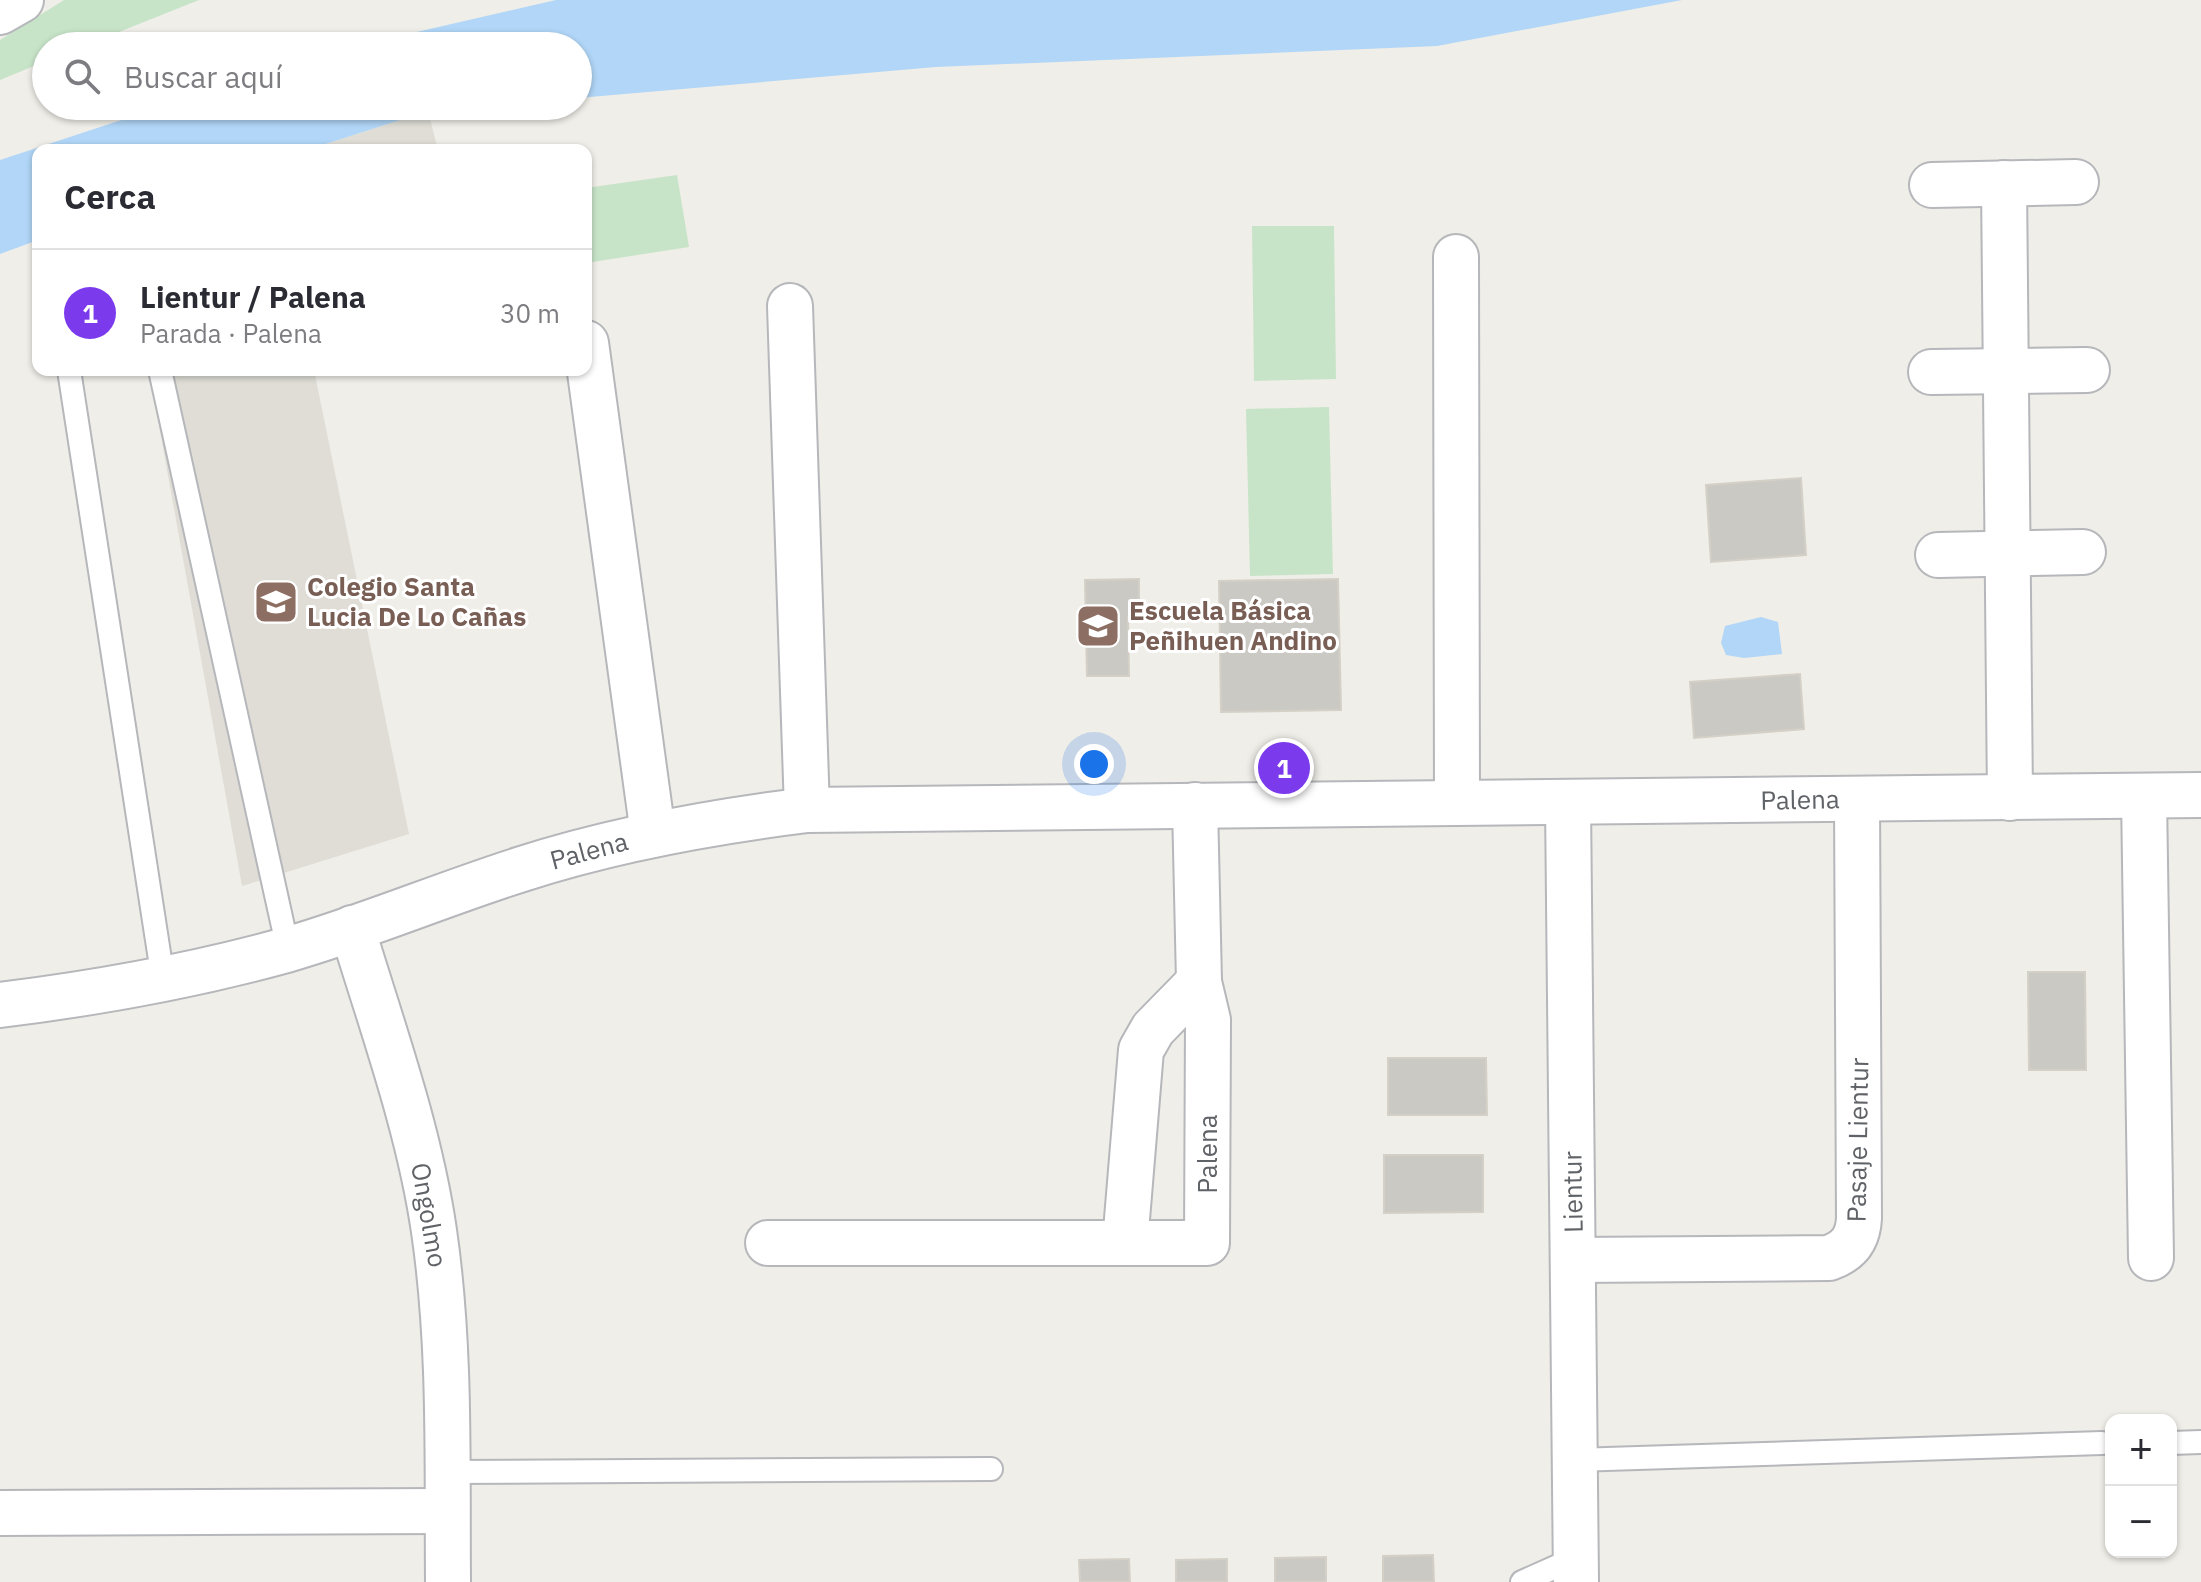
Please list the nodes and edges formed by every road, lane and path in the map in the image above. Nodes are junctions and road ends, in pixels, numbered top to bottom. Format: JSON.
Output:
{"nodes":[{"id":1,"x":21,"y":0,"type":"edge"},
{"id":2,"x":0,"y":12,"type":"edge"},
{"id":3,"x":2076,"y":182,"type":"dead end"},
{"id":4,"x":2004,"y":183,"type":"junction"},
{"id":5,"x":1932,"y":185,"type":"dead end"},
{"id":6,"x":1456,"y":257,"type":"dead end"},
{"id":7,"x":790,"y":306,"type":"dead end"},
{"id":8,"x":2087,"y":370,"type":"dead end"},
{"id":9,"x":2006,"y":371,"type":"junction"},
{"id":10,"x":1931,"y":372,"type":"dead end"},
{"id":11,"x":70,"y":376,"type":"edge"},
{"id":12,"x":161,"y":376,"type":"edge"},
{"id":13,"x":591,"y":376,"type":"edge"},
{"id":14,"x":2083,"y":552,"type":"dead end"},
{"id":15,"x":2007,"y":554,"type":"junction"},
{"id":16,"x":1938,"y":555,"type":"dead end"},
{"id":17,"x":2201,"y":795,"type":"edge"},
{"id":18,"x":2144,"y":796,"type":"junction"},
{"id":19,"x":2010,"y":798,"type":"junction"},
{"id":20,"x":1857,"y":799,"type":"junction"},
{"id":21,"x":1457,"y":803,"type":"junction"},
{"id":22,"x":1568,"y":803,"type":"junction"},
{"id":23,"x":1195,"y":805,"type":"junction"},
{"id":24,"x":807,"y":810,"type":"junction"},
{"id":25,"x":653,"y":834,"type":"junction"},
{"id":26,"x":352,"y":928,"type":"junction"},
{"id":27,"x":288,"y":949,"type":"junction"},
{"id":28,"x":163,"y":979,"type":"junction"},
{"id":29,"x":1199,"y":982,"type":"junction"},
{"id":30,"x":0,"y":1005,"type":"edge"},
{"id":31,"x":768,"y":1243,"type":"dead end"},
{"id":32,"x":1125,"y":1243,"type":"junction"},
{"id":33,"x":2151,"y":1258,"type":"dead end"},
{"id":34,"x":1574,"y":1260,"type":"junction"},
{"id":35,"x":2201,"y":1442,"type":"edge"},
{"id":36,"x":2102,"y":1443,"type":"dead end"},
{"id":37,"x":2177,"y":1443,"type":"edge"},
{"id":38,"x":1575,"y":1460,"type":"junction"},
{"id":39,"x":991,"y":1469,"type":"dead end"},
{"id":40,"x":447,"y":1492,"type":"junction"},
{"id":41,"x":0,"y":1513,"type":"edge"},
{"id":42,"x":1576,"y":1570,"type":"edge"},
{"id":43,"x":448,"y":1582,"type":"edge"},
{"id":44,"x":1522,"y":1582,"type":"edge"}],
"edges":[{"from":1,"to":2,"type":"street"},
{"from":3,"to":4,"type":"street"},
{"from":4,"to":5,"type":"street"},
{"from":4,"to":9,"type":"street"},
{"from":6,"to":21,"type":"street"},
{"from":7,"to":24,"type":"street"},
{"from":8,"to":9,"type":"street"},
{"from":9,"to":10,"type":"street"},
{"from":9,"to":15,"type":"street"},
{"from":11,"to":28,"type":"lane"},
{"from":12,"to":27,"type":"lane"},
{"from":13,"to":25,"type":"street"},
{"from":14,"to":15,"type":"street"},
{"from":15,"to":16,"type":"street"},
{"from":15,"to":19,"type":"street"},
{"from":17,"to":18,"type":"street","name":"Palena"},
{"from":18,"to":19,"type":"street","name":"Palena"},
{"from":18,"to":33,"type":"street"},
{"from":19,"to":20,"type":"street","name":"Palena"},
{"from":20,"to":22,"type":"street","name":"Palena"},
{"from":20,"to":34,"type":"street","name":"Pasaje Lientur"},
{"from":21,"to":22,"type":"street","name":"Palena"},
{"from":21,"to":23,"type":"street","name":"Palena"},
{"from":22,"to":34,"type":"street","name":"Lientur"},
{"from":23,"to":24,"type":"street","name":"Palena"},
{"from":23,"to":29,"type":"street","name":"Palena"},
{"from":24,"to":25,"type":"street","name":"Palena"},
{"from":25,"to":26,"type":"street","name":"Palena"},
{"from":26,"to":27,"type":"street","name":"Palena"},
{"from":26,"to":40,"type":"street","name":"Ongolmo"},
{"from":27,"to":28,"type":"street","name":"Palena"},
{"from":28,"to":30,"type":"street","name":"Palena"},
{"from":29,"to":32,"type":"street"},
{"from":29,"to":32,"type":"street","name":"Palena"},
{"from":31,"to":32,"type":"street","name":"Palena"},
{"from":34,"to":38,"type":"street","name":"Lientur"},
{"from":35,"to":37,"type":"lane"},
{"from":36,"to":38,"type":"lane"},
{"from":38,"to":42,"type":"street","name":"Lientur"},
{"from":39,"to":40,"type":"lane"},
{"from":40,"to":41,"type":"street"},
{"from":40,"to":43,"type":"street","name":"Ongolmo"},
{"from":42,"to":44,"type":"lane"}]}
